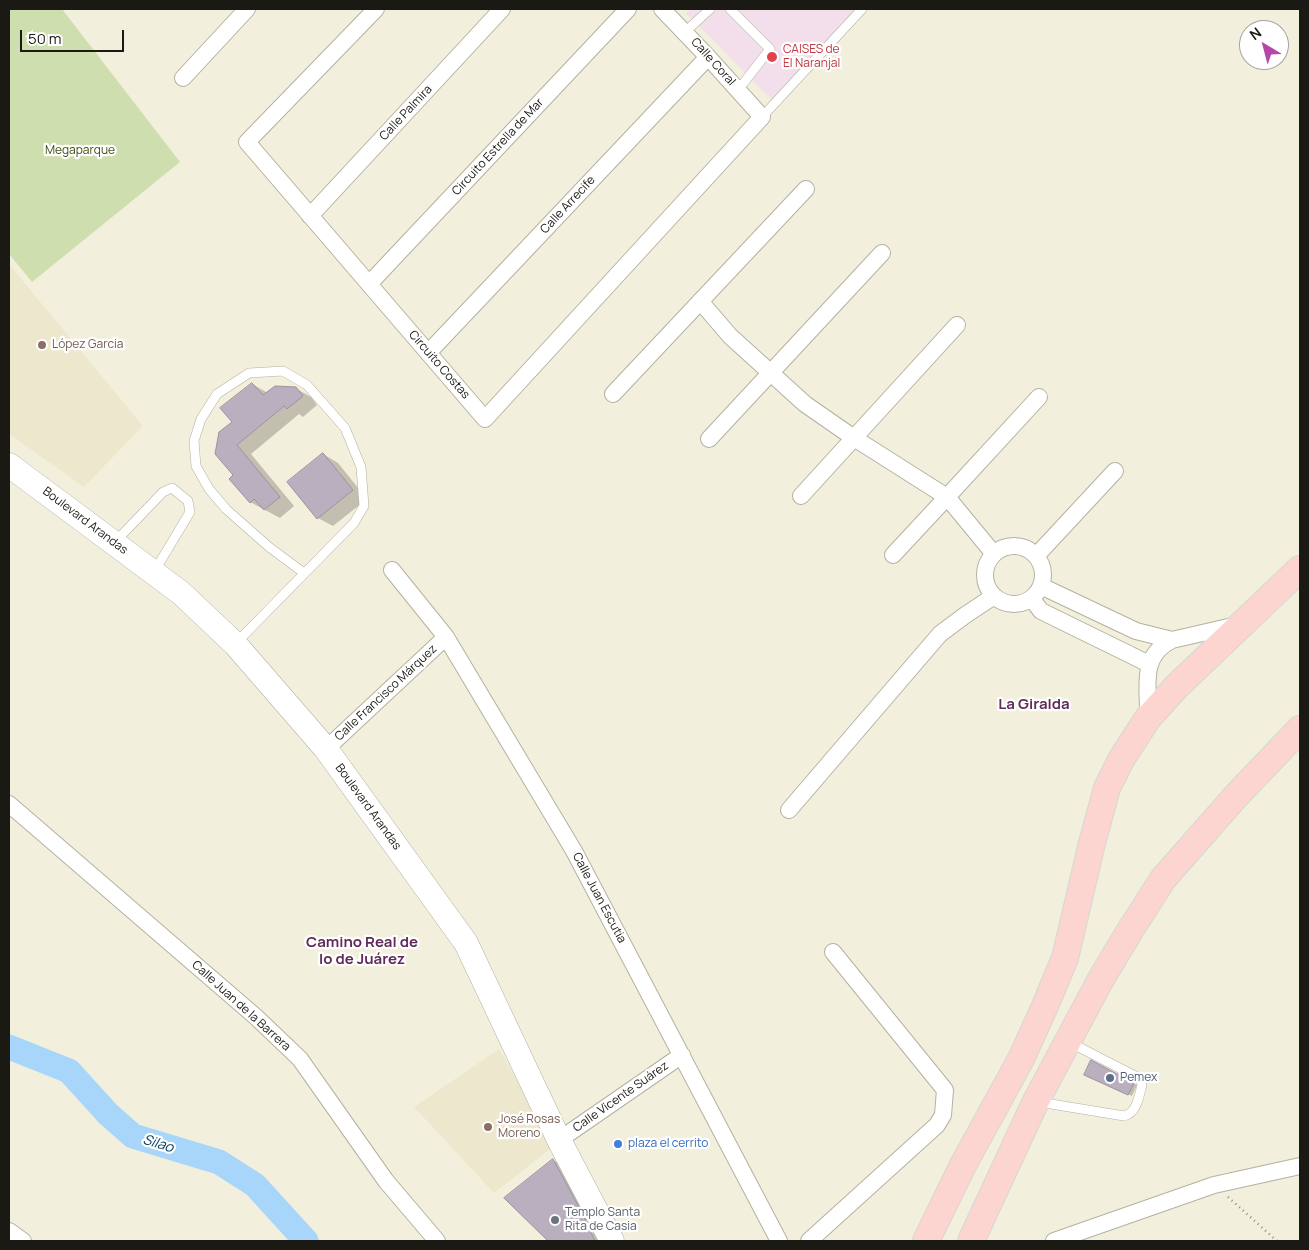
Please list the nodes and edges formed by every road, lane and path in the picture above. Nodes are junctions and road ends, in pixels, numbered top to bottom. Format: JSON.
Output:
{"nodes":[{"id":1,"x":247,"y":9,"type":"edge"},
{"id":2,"x":376,"y":9,"type":"edge"},
{"id":3,"x":502,"y":9,"type":"edge"},
{"id":4,"x":628,"y":9,"type":"edge"},
{"id":5,"x":662,"y":9,"type":"edge"},
{"id":6,"x":710,"y":9,"type":"edge"},
{"id":7,"x":730,"y":9,"type":"edge"},
{"id":8,"x":862,"y":9,"type":"edge"},
{"id":9,"x":685,"y":32,"type":"junction"},
{"id":10,"x":708,"y":57,"type":"junction"},
{"id":11,"x":183,"y":78,"type":"dead end"},
{"id":12,"x":738,"y":90,"type":"junction"},
{"id":13,"x":762,"y":117,"type":"junction"},
{"id":14,"x":806,"y":188,"type":"dead end"},
{"id":15,"x":310,"y":216,"type":"junction"},
{"id":16,"x":882,"y":254,"type":"dead end"},
{"id":17,"x":369,"y":284,"type":"junction"},
{"id":18,"x":700,"y":301,"type":"junction"},
{"id":19,"x":958,"y":326,"type":"dead end"},
{"id":20,"x":428,"y":353,"type":"junction"},
{"id":21,"x":770,"y":374,"type":"junction"},
{"id":22,"x":613,"y":394,"type":"dead end"},
{"id":23,"x":1039,"y":397,"type":"dead end"},
{"id":24,"x":854,"y":438,"type":"junction"},
{"id":25,"x":709,"y":439,"type":"dead end"},
{"id":26,"x":9,"y":464,"type":"edge"},
{"id":27,"x":1115,"y":471,"type":"dead end"},
{"id":28,"x":801,"y":496,"type":"dead end"},
{"id":29,"x":947,"y":497,"type":"junction"},
{"id":30,"x":114,"y":543,"type":"junction"},
{"id":31,"x":994,"y":554,"type":"junction"},
{"id":32,"x":893,"y":555,"type":"dead end"},
{"id":33,"x":1036,"y":556,"type":"junction"},
{"id":34,"x":392,"y":570,"type":"dead end"},
{"id":35,"x":1300,"y":570,"type":"edge"},
{"id":36,"x":154,"y":573,"type":"junction"},
{"id":37,"x":304,"y":573,"type":"junction"},
{"id":38,"x":1036,"y":592,"type":"junction"},
{"id":39,"x":994,"y":596,"type":"junction"},
{"id":40,"x":1245,"y":623,"type":"junction"},
{"id":41,"x":446,"y":637,"type":"junction"},
{"id":42,"x":1172,"y":640,"type":"junction"},
{"id":43,"x":235,"y":644,"type":"junction"},
{"id":44,"x":1149,"y":664,"type":"junction"},
{"id":45,"x":1148,"y":718,"type":"junction"},
{"id":46,"x":1300,"y":729,"type":"edge"},
{"id":47,"x":326,"y":749,"type":"junction"},
{"id":48,"x":9,"y":804,"type":"edge"},
{"id":49,"x":789,"y":810,"type":"dead end"},
{"id":50,"x":833,"y":952,"type":"dead end"},
{"id":51,"x":1068,"y":1041,"type":"junction"},
{"id":52,"x":682,"y":1055,"type":"junction"},
{"id":53,"x":1036,"y":1101,"type":"junction"},
{"id":54,"x":559,"y":1140,"type":"junction"},
{"id":55,"x":1300,"y":1166,"type":"edge"},
{"id":56,"x":1214,"y":1184,"type":"junction"},
{"id":57,"x":9,"y":1231,"type":"edge"},
{"id":58,"x":24,"y":1241,"type":"edge"},
{"id":59,"x":437,"y":1241,"type":"edge"},
{"id":60,"x":612,"y":1241,"type":"edge"},
{"id":61,"x":779,"y":1241,"type":"edge"},
{"id":62,"x":810,"y":1241,"type":"edge"},
{"id":63,"x":926,"y":1241,"type":"edge"},
{"id":64,"x":971,"y":1241,"type":"edge"},
{"id":65,"x":1054,"y":1241,"type":"edge"},
{"id":66,"x":1277,"y":1241,"type":"edge"}],
"edges":[{"from":1,"to":11,"type":"street"},
{"from":2,"to":15,"type":"street","name":"Circuito Costas"},
{"from":3,"to":15,"type":"street","name":"Calle Palmira"},
{"from":4,"to":17,"type":"street","name":"Circuito Estrella de Mar"},
{"from":5,"to":9,"type":"street","name":"Calle Coral"},
{"from":6,"to":9,"type":"lane"},
{"from":7,"to":12,"type":"lane"},
{"from":8,"to":13,"type":"lane"},
{"from":9,"to":10,"type":"street","name":"Calle Coral"},
{"from":10,"to":12,"type":"street","name":"Calle Coral"},
{"from":10,"to":20,"type":"street","name":"Calle Arrecife"},
{"from":12,"to":13,"type":"street","name":"Calle Coral"},
{"from":13,"to":20,"type":"street","name":"Circuito Costas"},
{"from":14,"to":18,"type":"street"},
{"from":15,"to":17,"type":"street","name":"Circuito Costas"},
{"from":16,"to":21,"type":"street"},
{"from":17,"to":20,"type":"street","name":"Circuito Costas"},
{"from":18,"to":21,"type":"street"},
{"from":18,"to":22,"type":"street"},
{"from":19,"to":24,"type":"street"},
{"from":21,"to":24,"type":"street"},
{"from":21,"to":25,"type":"street"},
{"from":23,"to":29,"type":"street"},
{"from":24,"to":28,"type":"street"},
{"from":24,"to":29,"type":"street"},
{"from":26,"to":30,"type":"main road","name":"Boulevard Arandas"},
{"from":27,"to":33,"type":"street"},
{"from":29,"to":31,"type":"street"},
{"from":29,"to":32,"type":"street"},
{"from":30,"to":36,"type":"main road","name":"Boulevard Arandas"},
{"from":30,"to":36,"type":"lane"},
{"from":31,"to":33,"type":"street"},
{"from":31,"to":39,"type":"street"},
{"from":33,"to":38,"type":"street"},
{"from":34,"to":41,"type":"street","name":"Calle Juan Escutia"},
{"from":35,"to":40,"type":"main road"},
{"from":36,"to":43,"type":"main road","name":"Boulevard Arandas"},
{"from":37,"to":37,"type":"lane"},
{"from":37,"to":43,"type":"lane"},
{"from":38,"to":39,"type":"street"},
{"from":38,"to":42,"type":"street"},
{"from":38,"to":44,"type":"street"},
{"from":39,"to":49,"type":"street"},
{"from":40,"to":42,"type":"street"},
{"from":40,"to":45,"type":"main road"},
{"from":41,"to":47,"type":"street","name":"Calle Francisco Márquez"},
{"from":41,"to":52,"type":"street","name":"Calle Juan Escutia"},
{"from":42,"to":44,"type":"street"},
{"from":43,"to":47,"type":"main road","name":"Boulevard Arandas"},
{"from":44,"to":45,"type":"street"},
{"from":45,"to":63,"type":"main road"},
{"from":46,"to":51,"type":"main road"},
{"from":47,"to":54,"type":"main road","name":"Boulevard Arandas"},
{"from":48,"to":59,"type":"street","name":"Calle Juan de la Barrera"},
{"from":50,"to":62,"type":"street"},
{"from":51,"to":53,"type":"main road"},
{"from":51,"to":53,"type":"lane"},
{"from":52,"to":54,"type":"street","name":"Calle Vicente Suárez"},
{"from":52,"to":61,"type":"street","name":"Calle Juan Escutia"},
{"from":53,"to":64,"type":"main road"},
{"from":54,"to":60,"type":"main road","name":"Boulevard Arandas"},
{"from":55,"to":56,"type":"street"},
{"from":56,"to":65,"type":"street"},
{"from":56,"to":66,"type":"path"},
{"from":57,"to":58,"type":"street"}]}
